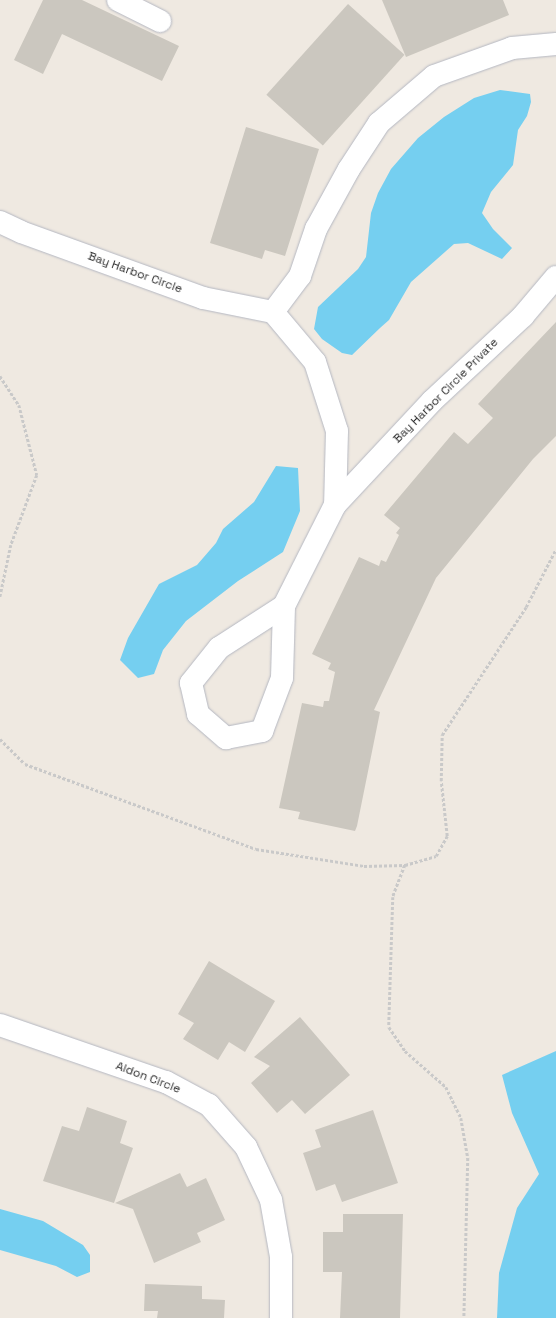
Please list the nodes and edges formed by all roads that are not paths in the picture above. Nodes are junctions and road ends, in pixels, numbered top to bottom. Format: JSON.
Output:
{"nodes":[{"id":1,"x":118,"y":0,"type":"edge"},
{"id":2,"x":160,"y":21,"type":"dead end"},
{"id":3,"x":556,"y":44,"type":"edge"},
{"id":4,"x":0,"y":222,"type":"edge"},
{"id":5,"x":556,"y":277,"type":"edge"},
{"id":6,"x":273,"y":312,"type":"junction"},
{"id":7,"x":335,"y":505,"type":"junction"},
{"id":8,"x":284,"y":606,"type":"junction"},
{"id":9,"x":0,"y":1025,"type":"edge"},
{"id":10,"x":281,"y":1318,"type":"edge"}],
"edges":[{"from":1,"to":2,"type":"street"},
{"from":3,"to":6,"type":"street"},
{"from":4,"to":6,"type":"street","name":"Bay Harbor Circle"},
{"from":5,"to":7,"type":"street","name":"Bay Harbor Circle Private"},
{"from":6,"to":7,"type":"street","name":"Bay Harbor Circle Private"},
{"from":7,"to":8,"type":"street","name":"Bay Harbor Circle Private"},
{"from":8,"to":8,"type":"street","name":"Bay Harbor Circle Private"},
{"from":9,"to":10,"type":"street","name":"Aldon Circle"}]}
